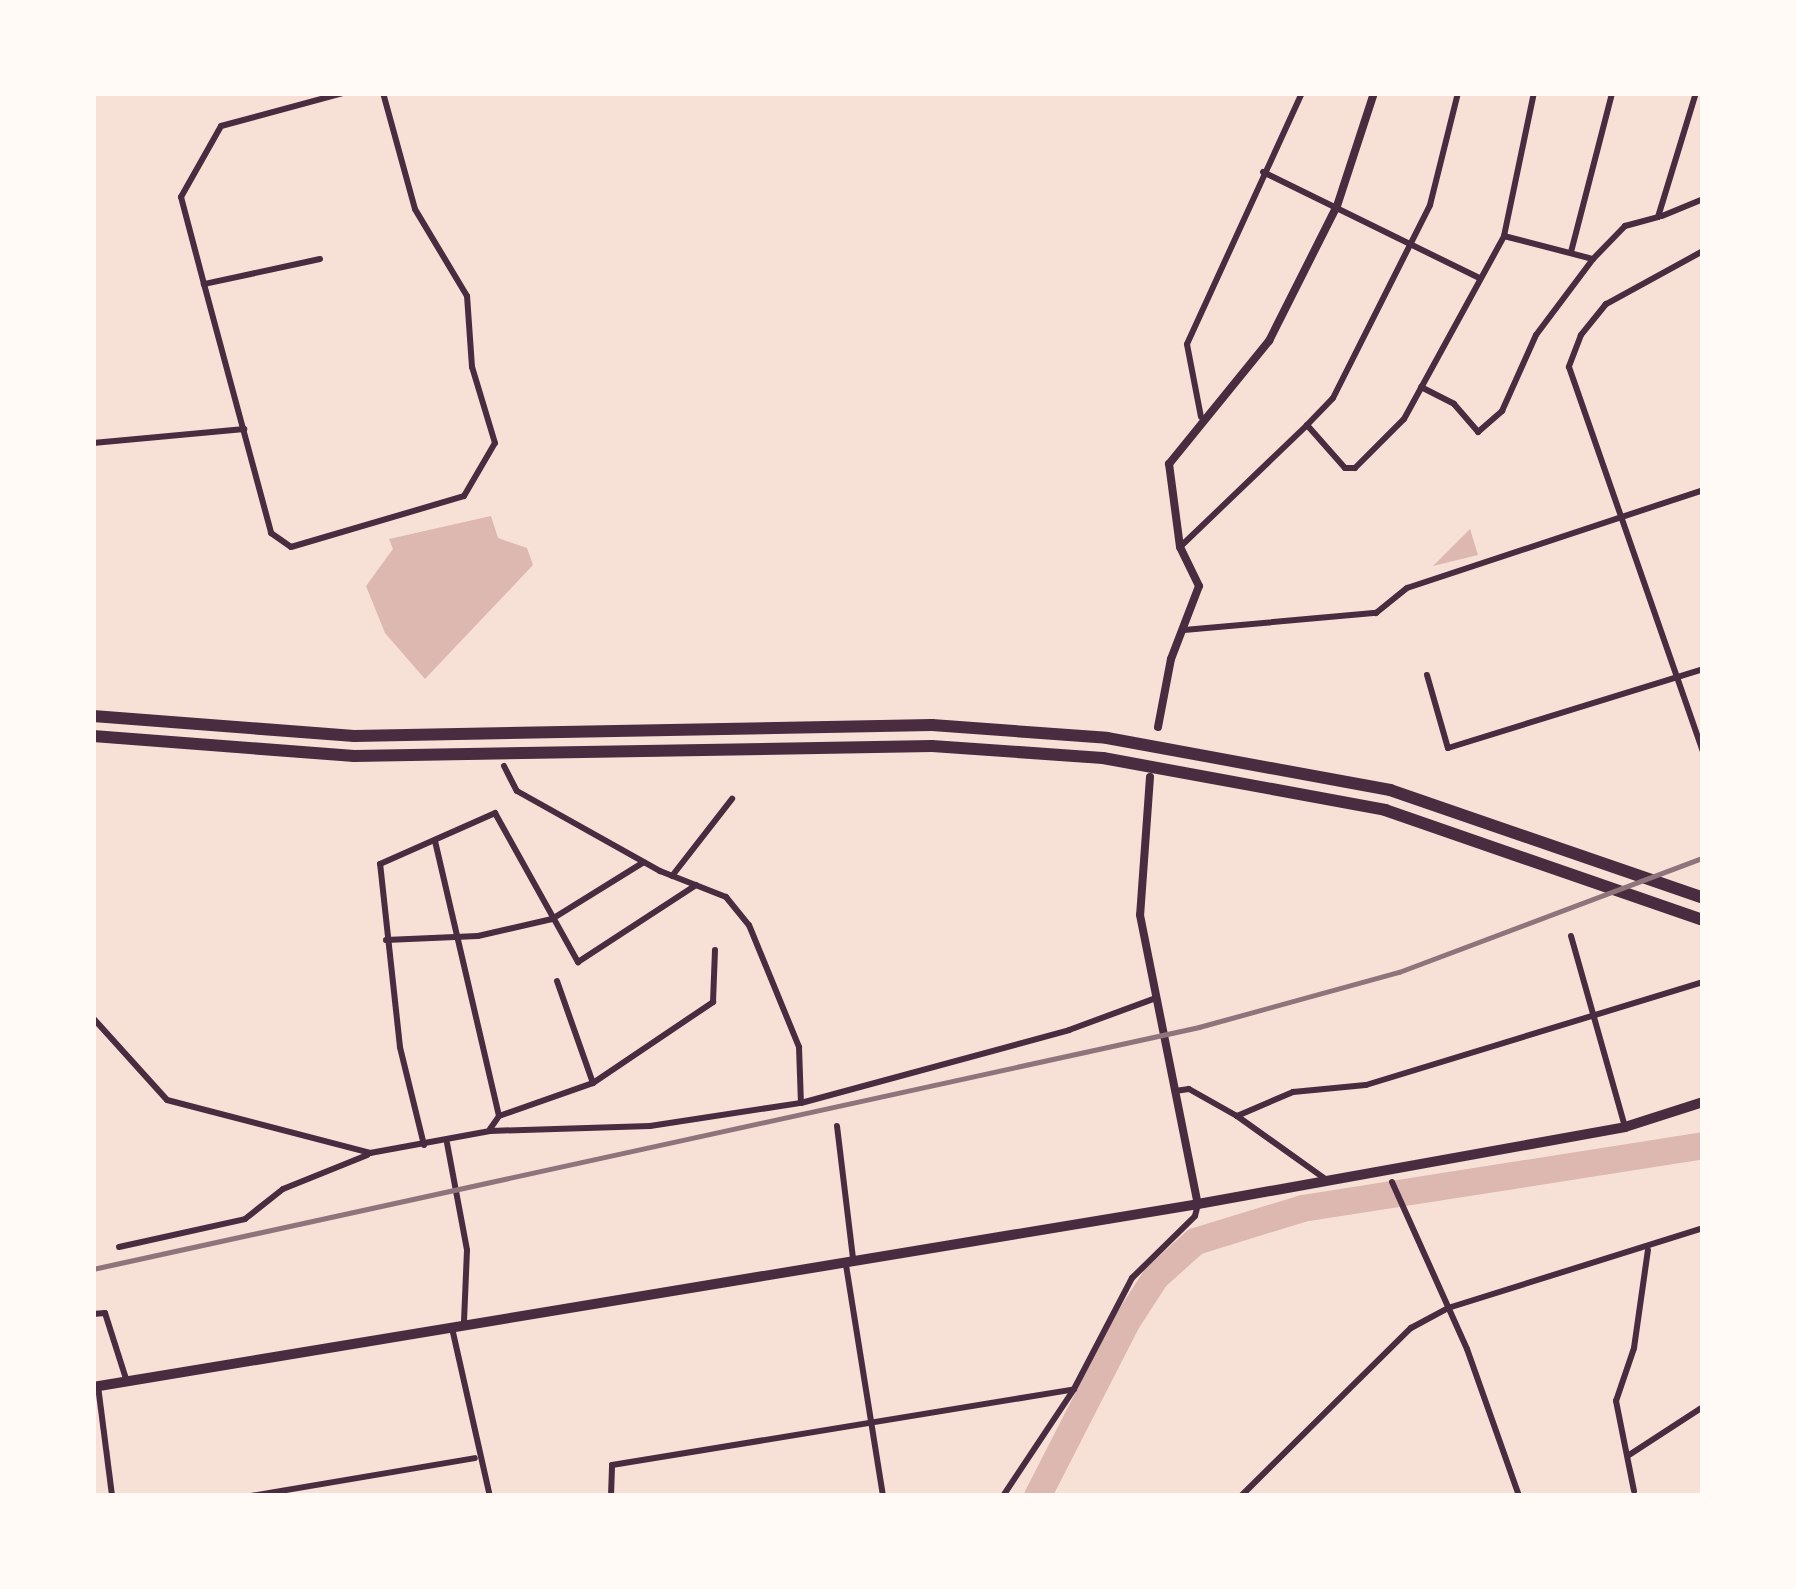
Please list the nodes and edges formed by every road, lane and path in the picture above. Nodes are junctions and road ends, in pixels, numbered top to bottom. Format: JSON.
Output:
{"nodes":[{"id":1,"x":343,"y":93,"type":"edge"},
{"id":2,"x":382,"y":93,"type":"edge"},
{"id":3,"x":1302,"y":93,"type":"edge"},
{"id":4,"x":1374,"y":93,"type":"edge"},
{"id":5,"x":1458,"y":93,"type":"edge"},
{"id":6,"x":1534,"y":93,"type":"edge"},
{"id":7,"x":1612,"y":93,"type":"edge"},
{"id":8,"x":1696,"y":93,"type":"edge"},
{"id":9,"x":1263,"y":172,"type":"junction"},
{"id":10,"x":1703,"y":199,"type":"edge"},
{"id":11,"x":1337,"y":206,"type":"junction"},
{"id":12,"x":1658,"y":218,"type":"junction"},
{"id":13,"x":1504,"y":236,"type":"junction"},
{"id":14,"x":1412,"y":243,"type":"junction"},
{"id":15,"x":1703,"y":251,"type":"edge"},
{"id":16,"x":1571,"y":252,"type":"junction"},
{"id":17,"x":1593,"y":259,"type":"junction"},
{"id":18,"x":320,"y":260,"type":"dead end"},
{"id":19,"x":1479,"y":278,"type":"junction"},
{"id":20,"x":204,"y":284,"type":"junction"},
{"id":21,"x":1421,"y":387,"type":"junction"},
{"id":22,"x":1201,"y":417,"type":"junction"},
{"id":23,"x":1307,"y":425,"type":"junction"},
{"id":24,"x":246,"y":428,"type":"junction"},
{"id":25,"x":93,"y":443,"type":"edge"},
{"id":26,"x":1703,"y":490,"type":"edge"},
{"id":27,"x":1623,"y":518,"type":"junction"},
{"id":28,"x":1180,"y":547,"type":"junction"},
{"id":29,"x":1184,"y":630,"type":"junction"},
{"id":30,"x":1703,"y":669,"type":"edge"},
{"id":31,"x":1427,"y":675,"type":"dead end"},
{"id":32,"x":1678,"y":677,"type":"junction"},
{"id":33,"x":93,"y":716,"type":"edge"},
{"id":34,"x":1158,"y":727,"type":"dead end"},
{"id":35,"x":93,"y":736,"type":"edge"},
{"id":36,"x":1703,"y":752,"type":"edge"},
{"id":37,"x":504,"y":766,"type":"dead end"},
{"id":38,"x":1150,"y":777,"type":"dead end"},
{"id":39,"x":732,"y":800,"type":"dead end"},
{"id":40,"x":435,"y":841,"type":"junction"},
{"id":41,"x":644,"y":862,"type":"junction"},
{"id":42,"x":672,"y":876,"type":"junction"},
{"id":43,"x":696,"y":885,"type":"junction"},
{"id":44,"x":1703,"y":898,"type":"edge"},
{"id":45,"x":552,"y":919,"type":"junction"},
{"id":46,"x":1703,"y":920,"type":"edge"},
{"id":47,"x":1571,"y":936,"type":"dead end"},
{"id":48,"x":458,"y":937,"type":"junction"},
{"id":49,"x":386,"y":940,"type":"junction"},
{"id":50,"x":715,"y":950,"type":"dead end"},
{"id":51,"x":557,"y":980,"type":"dead end"},
{"id":52,"x":1703,"y":982,"type":"edge"},
{"id":53,"x":1156,"y":998,"type":"junction"},
{"id":54,"x":1594,"y":1016,"type":"junction"},
{"id":55,"x":93,"y":1018,"type":"edge"},
{"id":56,"x":592,"y":1083,"type":"junction"},
{"id":57,"x":1175,"y":1091,"type":"junction"},
{"id":58,"x":1703,"y":1102,"type":"edge"},
{"id":59,"x":801,"y":1103,"type":"junction"},
{"id":60,"x":499,"y":1116,"type":"junction"},
{"id":61,"x":1237,"y":1116,"type":"junction"},
{"id":62,"x":837,"y":1126,"type":"dead end"},
{"id":63,"x":1625,"y":1126,"type":"junction"},
{"id":64,"x":488,"y":1131,"type":"junction"},
{"id":65,"x":447,"y":1143,"type":"junction"},
{"id":66,"x":424,"y":1145,"type":"junction"},
{"id":67,"x":370,"y":1153,"type":"junction"},
{"id":68,"x":1388,"y":1166,"type":"junction"},
{"id":69,"x":1324,"y":1178,"type":"junction"},
{"id":70,"x":1392,"y":1182,"type":"joint"},
{"id":71,"x":1198,"y":1204,"type":"junction"},
{"id":72,"x":1703,"y":1228,"type":"edge"},
{"id":73,"x":119,"y":1247,"type":"dead end"},
{"id":74,"x":1648,"y":1250,"type":"junction"},
{"id":75,"x":849,"y":1264,"type":"junction"},
{"id":76,"x":1448,"y":1309,"type":"junction"},
{"id":77,"x":93,"y":1314,"type":"edge"},
{"id":78,"x":458,"y":1328,"type":"junction"},
{"id":79,"x":127,"y":1382,"type":"junction"},
{"id":80,"x":96,"y":1387,"type":"edge"},
{"id":81,"x":1074,"y":1389,"type":"junction"},
{"id":82,"x":1703,"y":1407,"type":"edge"},
{"id":83,"x":871,"y":1423,"type":"junction"},
{"id":84,"x":1629,"y":1455,"type":"junction"},
{"id":85,"x":475,"y":1458,"type":"junction"},
{"id":86,"x":1636,"y":1494,"type":"edge"},
{"id":87,"x":112,"y":1496,"type":"edge"},
{"id":88,"x":251,"y":1496,"type":"edge"},
{"id":89,"x":490,"y":1496,"type":"edge"},
{"id":90,"x":610,"y":1496,"type":"edge"},
{"id":91,"x":883,"y":1496,"type":"edge"},
{"id":92,"x":1004,"y":1496,"type":"edge"},
{"id":93,"x":1241,"y":1496,"type":"edge"},
{"id":94,"x":1519,"y":1496,"type":"edge"},
{"id":95,"x":1616,"y":1496,"type":"edge"}],
"edges":[{"from":1,"to":20,"type":"street"},
{"from":2,"to":24,"type":"street"},
{"from":3,"to":9,"type":"street"},
{"from":4,"to":11,"type":"street"},
{"from":5,"to":14,"type":"street"},
{"from":6,"to":13,"type":"street"},
{"from":7,"to":16,"type":"street"},
{"from":8,"to":12,"type":"street"},
{"from":9,"to":11,"type":"street"},
{"from":9,"to":22,"type":"street"},
{"from":10,"to":12,"type":"street"},
{"from":11,"to":14,"type":"street"},
{"from":11,"to":22,"type":"street"},
{"from":12,"to":17,"type":"street"},
{"from":13,"to":16,"type":"street"},
{"from":13,"to":19,"type":"street"},
{"from":14,"to":19,"type":"street"},
{"from":14,"to":23,"type":"street"},
{"from":15,"to":27,"type":"street"},
{"from":16,"to":17,"type":"street"},
{"from":17,"to":21,"type":"street"},
{"from":18,"to":20,"type":"street"},
{"from":19,"to":21,"type":"street"},
{"from":20,"to":24,"type":"street"},
{"from":21,"to":23,"type":"street"},
{"from":22,"to":28,"type":"street"},
{"from":23,"to":28,"type":"street"},
{"from":24,"to":25,"type":"street"},
{"from":26,"to":27,"type":"street"},
{"from":27,"to":29,"type":"street"},
{"from":27,"to":32,"type":"street"},
{"from":28,"to":29,"type":"street"},
{"from":29,"to":34,"type":"street"},
{"from":30,"to":32,"type":"street"},
{"from":31,"to":32,"type":"street"},
{"from":32,"to":36,"type":"street"},
{"from":33,"to":44,"type":"highway"},
{"from":35,"to":46,"type":"highway"},
{"from":37,"to":41,"type":"street"},
{"from":38,"to":53,"type":"street"},
{"from":39,"to":42,"type":"street"},
{"from":40,"to":45,"type":"street"},
{"from":40,"to":48,"type":"street"},
{"from":40,"to":49,"type":"street"},
{"from":41,"to":42,"type":"street"},
{"from":41,"to":45,"type":"street"},
{"from":42,"to":43,"type":"street"},
{"from":43,"to":45,"type":"street"},
{"from":43,"to":59,"type":"street"},
{"from":45,"to":48,"type":"street"},
{"from":47,"to":54,"type":"street"},
{"from":48,"to":49,"type":"street"},
{"from":48,"to":60,"type":"street"},
{"from":49,"to":66,"type":"street"},
{"from":50,"to":56,"type":"street"},
{"from":51,"to":56,"type":"street"},
{"from":52,"to":54,"type":"street"},
{"from":53,"to":57,"type":"street"},
{"from":53,"to":59,"type":"street"},
{"from":54,"to":61,"type":"street"},
{"from":54,"to":63,"type":"street"},
{"from":55,"to":67,"type":"street"},
{"from":56,"to":60,"type":"street"},
{"from":57,"to":61,"type":"street"},
{"from":57,"to":71,"type":"street"},
{"from":58,"to":63,"type":"main road"},
{"from":59,"to":64,"type":"street"},
{"from":60,"to":64,"type":"street"},
{"from":61,"to":69,"type":"street"},
{"from":62,"to":75,"type":"street"},
{"from":63,"to":68,"type":"main road"},
{"from":64,"to":65,"type":"street"},
{"from":65,"to":66,"type":"street"},
{"from":65,"to":78,"type":"street"},
{"from":66,"to":67,"type":"street"},
{"from":67,"to":73,"type":"street"},
{"from":68,"to":69,"type":"main road"},
{"from":68,"to":70,"type":"street"},
{"from":69,"to":71,"type":"main road"},
{"from":70,"to":76,"type":"street"},
{"from":71,"to":75,"type":"main road"},
{"from":71,"to":81,"type":"street"},
{"from":72,"to":74,"type":"street"},
{"from":74,"to":76,"type":"street"},
{"from":74,"to":84,"type":"street"},
{"from":75,"to":78,"type":"main road"},
{"from":75,"to":83,"type":"street"},
{"from":76,"to":93,"type":"street"},
{"from":76,"to":94,"type":"street"},
{"from":77,"to":79,"type":"street"},
{"from":78,"to":79,"type":"main road"},
{"from":78,"to":85,"type":"street"},
{"from":79,"to":80,"type":"main road"},
{"from":80,"to":87,"type":"street"},
{"from":81,"to":83,"type":"street"},
{"from":81,"to":92,"type":"street"},
{"from":82,"to":84,"type":"street"},
{"from":83,"to":90,"type":"street"},
{"from":83,"to":91,"type":"street"},
{"from":84,"to":86,"type":"street"},
{"from":85,"to":88,"type":"street"},
{"from":85,"to":89,"type":"street"},
{"from":86,"to":95,"type":"street"}]}
